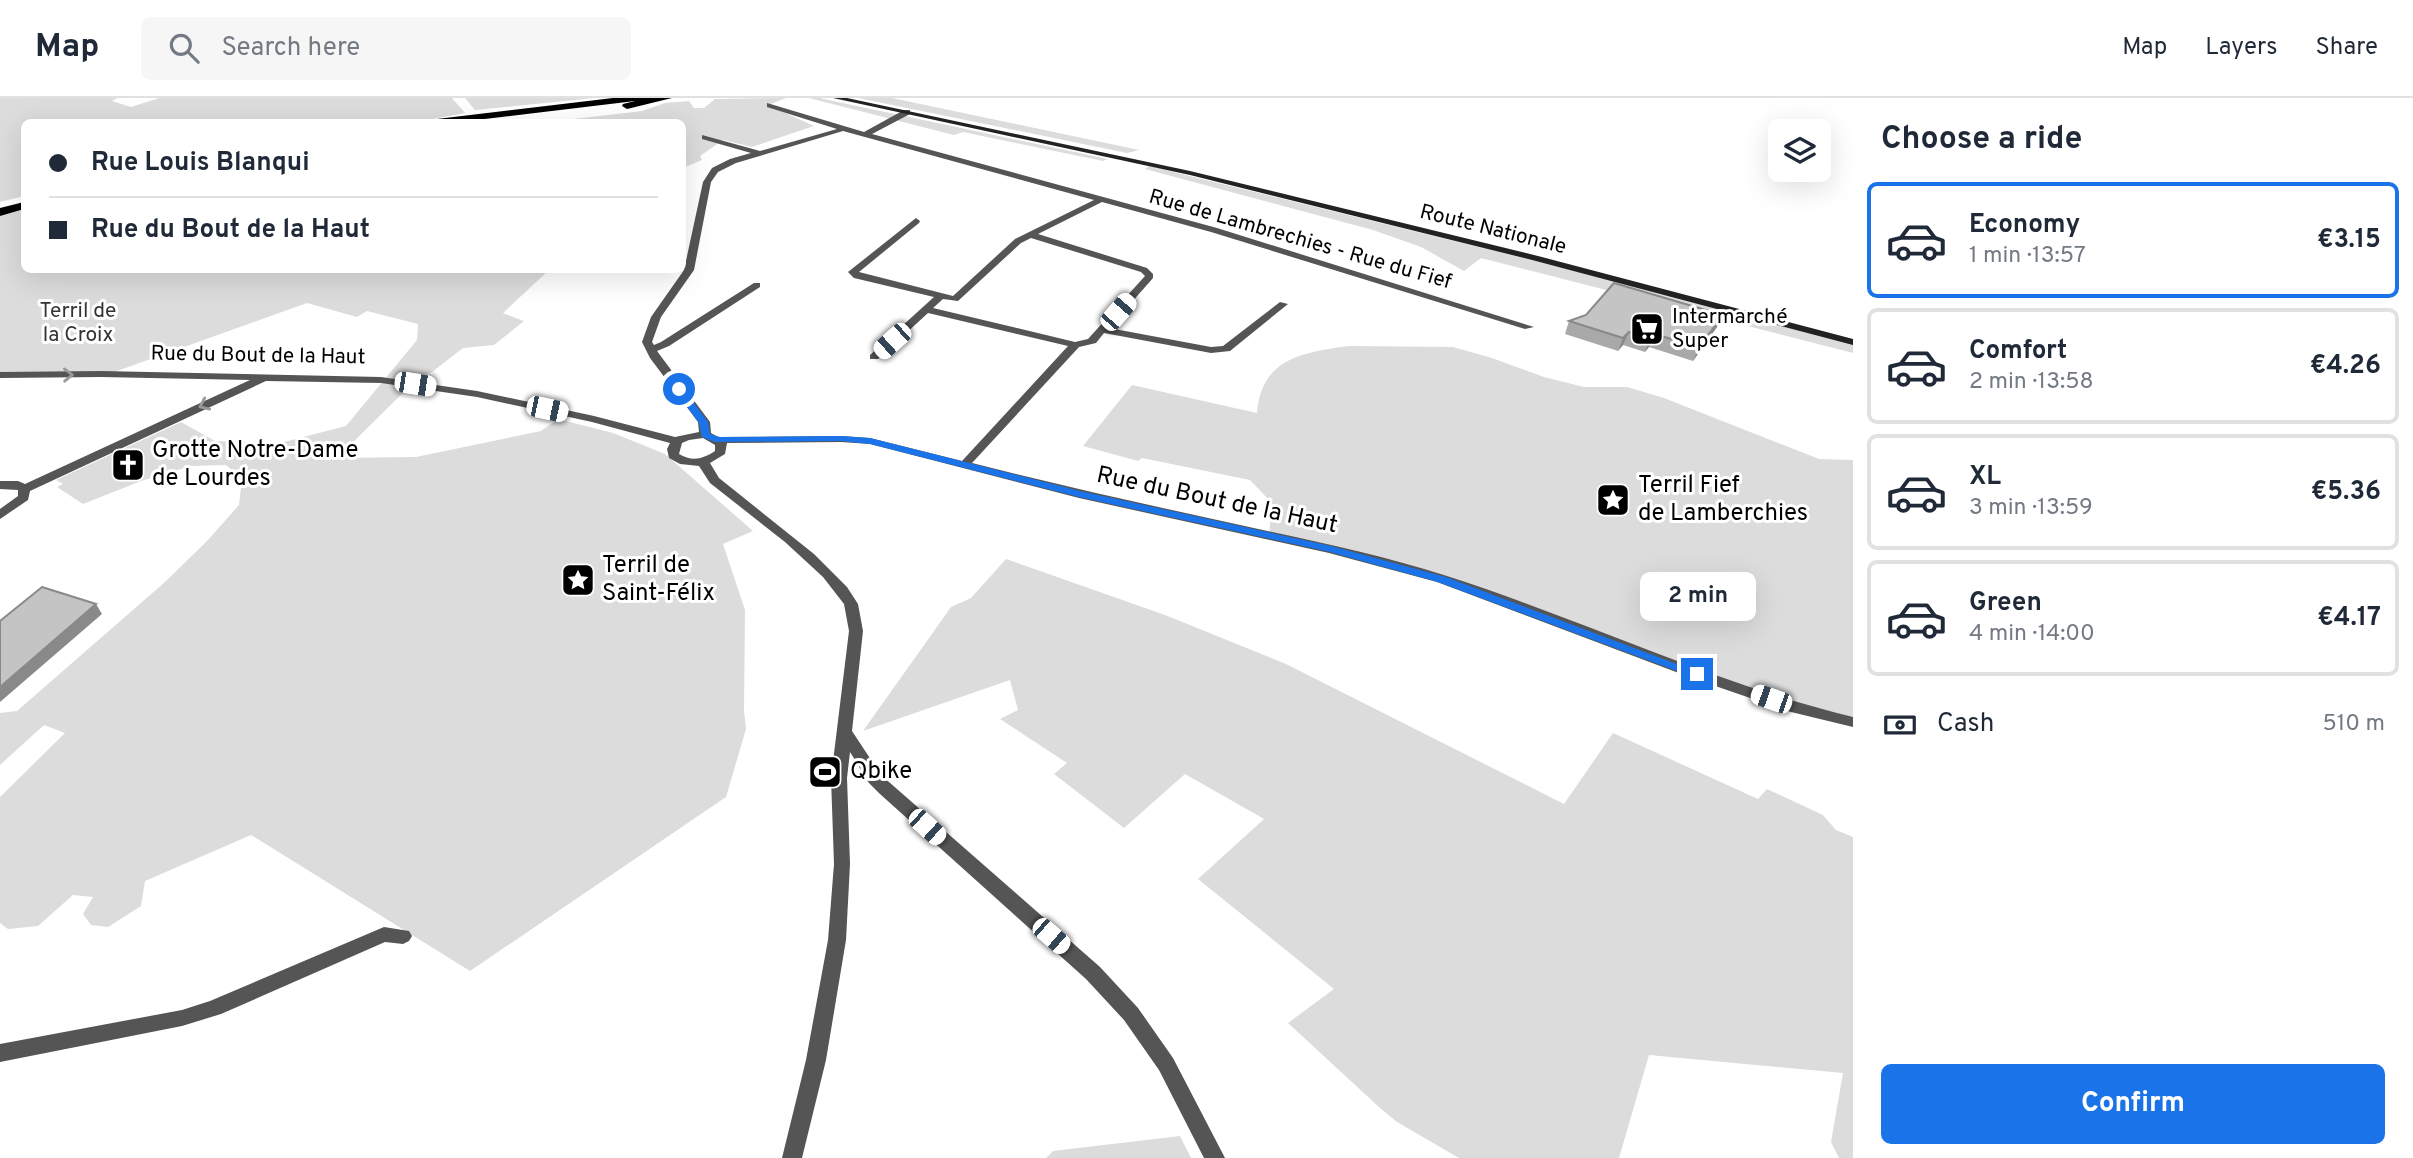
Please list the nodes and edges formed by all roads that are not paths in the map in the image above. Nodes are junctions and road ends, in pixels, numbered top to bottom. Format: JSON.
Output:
{"nodes":[{"id":1,"x":638,"y":98,"type":"edge"},
{"id":2,"x":667,"y":98,"type":"edge"},
{"id":3,"x":837,"y":98,"type":"edge"},
{"id":4,"x":770,"y":105,"type":"dead end"},
{"id":5,"x":907,"y":112,"type":"junction"},
{"id":6,"x":462,"y":119,"type":"edge"},
{"id":7,"x":504,"y":119,"type":"edge"},
{"id":8,"x":849,"y":130,"type":"junction"},
{"id":9,"x":865,"y":135,"type":"junction"},
{"id":10,"x":705,"y":137,"type":"dead end"},
{"id":11,"x":759,"y":153,"type":"junction"},
{"id":12,"x":21,"y":200,"type":"edge"},
{"id":13,"x":1100,"y":200,"type":"junction"},
{"id":14,"x":0,"y":204,"type":"edge"},
{"id":15,"x":21,"y":207,"type":"edge"},
{"id":16,"x":0,"y":212,"type":"edge"},
{"id":17,"x":916,"y":221,"type":"dead end"},
{"id":18,"x":1031,"y":235,"type":"junction"},
{"id":19,"x":757,"y":285,"type":"dead end"},
{"id":20,"x":941,"y":296,"type":"junction"},
{"id":21,"x":955,"y":299,"type":"junction"},
{"id":22,"x":1283,"y":304,"type":"dead end"},
{"id":23,"x":927,"y":310,"type":"junction"},
{"id":24,"x":941,"y":313,"type":"junction"},
{"id":25,"x":1529,"y":327,"type":"dead end"},
{"id":26,"x":1102,"y":330,"type":"junction"},
{"id":27,"x":1853,"y":341,"type":"edge"},
{"id":28,"x":1075,"y":345,"type":"junction"},
{"id":29,"x":650,"y":350,"type":"junction"},
{"id":30,"x":874,"y":357,"type":"dead end"},
{"id":31,"x":0,"y":375,"type":"edge"},
{"id":32,"x":266,"y":377,"type":"junction"},
{"id":33,"x":705,"y":435,"type":"junction"},
{"id":34,"x":719,"y":440,"type":"junction"},
{"id":35,"x":676,"y":441,"type":"junction"},
{"id":36,"x":703,"y":462,"type":"junction"},
{"id":37,"x":964,"y":465,"type":"junction"},
{"id":38,"x":0,"y":485,"type":"edge"},
{"id":39,"x":23,"y":489,"type":"junction"},
{"id":40,"x":0,"y":515,"type":"edge"},
{"id":41,"x":1853,"y":722,"type":"edge"},
{"id":42,"x":845,"y":732,"type":"junction"},
{"id":43,"x":404,"y":936,"type":"dead end"},
{"id":44,"x":0,"y":1053,"type":"edge"},
{"id":45,"x":792,"y":1158,"type":"edge"},
{"id":46,"x":1215,"y":1158,"type":"edge"}],
"edges":[{"from":1,"to":6,"type":"highway"},
{"from":2,"to":7,"type":"highway"},
{"from":3,"to":5,"type":"main road","name":"Route Nationale"},
{"from":4,"to":8,"type":"street","name":"Rue de Lambrechies - Rue du Fief"},
{"from":5,"to":9,"type":"street"},
{"from":5,"to":27,"type":"main road","name":"Route Nationale"},
{"from":8,"to":9,"type":"street","name":"Rue de Lambrechies - Rue du Fief"},
{"from":8,"to":11,"type":"street"},
{"from":9,"to":13,"type":"street","name":"Rue de Lambrechies - Rue du Fief"},
{"from":10,"to":11,"type":"street"},
{"from":11,"to":29,"type":"street"},
{"from":12,"to":14,"type":"highway"},
{"from":13,"to":18,"type":"street"},
{"from":13,"to":25,"type":"street","name":"Rue de Lambrechies - Rue du Fief"},
{"from":15,"to":16,"type":"highway"},
{"from":17,"to":20,"type":"street"},
{"from":18,"to":21,"type":"street"},
{"from":18,"to":26,"type":"street"},
{"from":19,"to":29,"type":"street"},
{"from":20,"to":21,"type":"street"},
{"from":20,"to":23,"type":"street"},
{"from":21,"to":24,"type":"street"},
{"from":22,"to":26,"type":"street"},
{"from":23,"to":24,"type":"street"},
{"from":23,"to":30,"type":"street"},
{"from":24,"to":28,"type":"street"},
{"from":26,"to":28,"type":"street"},
{"from":28,"to":37,"type":"street"},
{"from":29,"to":33,"type":"street"},
{"from":31,"to":32,"type":"street","name":"Rue du Bout de la Haut","one_way":true},
{"from":32,"to":35,"type":"street","name":"Rue du Bout de la Haut"},
{"from":32,"to":39,"type":"street","one_way":true},
{"from":33,"to":34,"type":"street"},
{"from":33,"to":35,"type":"street"},
{"from":34,"to":36,"type":"street"},
{"from":34,"to":37,"type":"street","name":"Rue du Bout de la Haut"},
{"from":35,"to":36,"type":"street"},
{"from":36,"to":42,"type":"street"},
{"from":37,"to":41,"type":"street","name":"Rue du Bout de la Haut"},
{"from":38,"to":39,"type":"street"},
{"from":39,"to":40,"type":"street"},
{"from":42,"to":45,"type":"street"},
{"from":42,"to":46,"type":"street"},
{"from":43,"to":44,"type":"street"}]}
